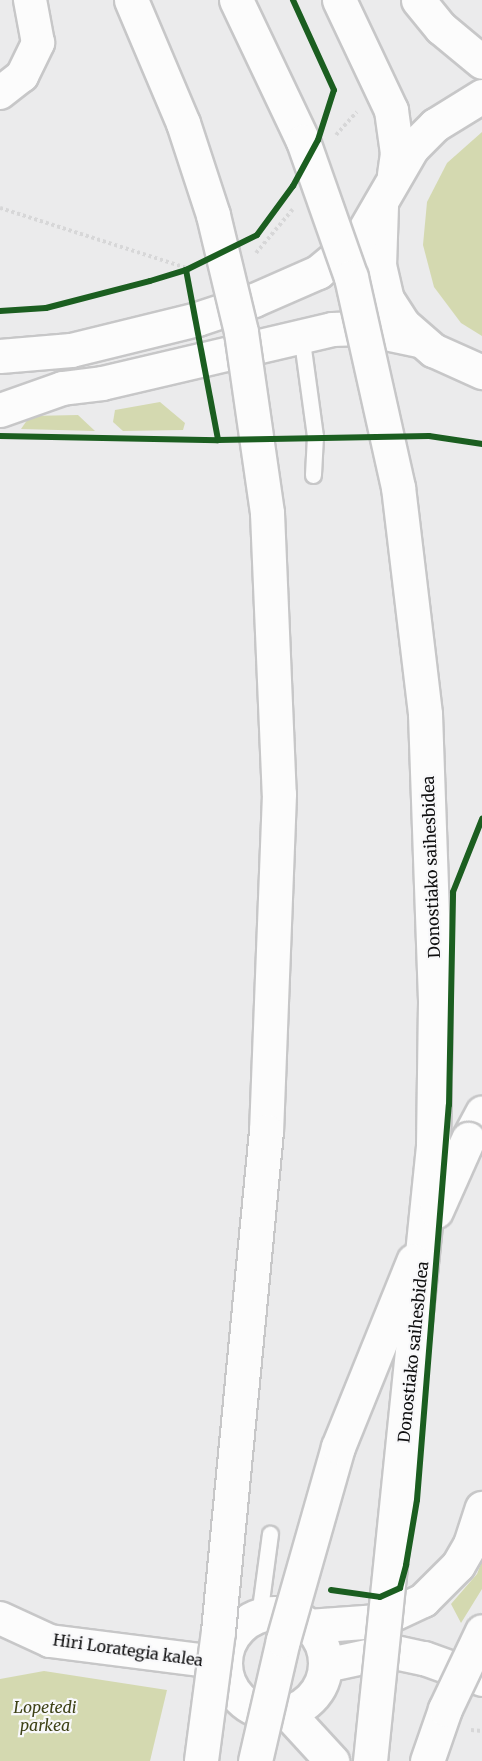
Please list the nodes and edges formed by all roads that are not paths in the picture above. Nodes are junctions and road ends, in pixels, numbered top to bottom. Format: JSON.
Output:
{"nodes":[{"id":1,"x":30,"y":0,"type":"edge"},
{"id":2,"x":131,"y":0,"type":"edge"},
{"id":3,"x":236,"y":0,"type":"edge"},
{"id":4,"x":339,"y":0,"type":"edge"},
{"id":5,"x":418,"y":0,"type":"edge"},
{"id":6,"x":482,"y":62,"type":"edge"},
{"id":7,"x":0,"y":93,"type":"edge"},
{"id":8,"x":482,"y":96,"type":"edge"},
{"id":9,"x":394,"y":175,"type":"junction"},
{"id":10,"x":381,"y":205,"type":"junction"},
{"id":11,"x":302,"y":334,"type":"junction"},
{"id":12,"x":418,"y":340,"type":"junction"},
{"id":13,"x":0,"y":356,"type":"edge"},
{"id":14,"x":467,"y":366,"type":"edge"},
{"id":15,"x":482,"y":388,"type":"edge"},
{"id":16,"x":0,"y":410,"type":"edge"},
{"id":17,"x":313,"y":475,"type":"dead end"},
{"id":18,"x":482,"y":1113,"type":"edge"},
{"id":19,"x":482,"y":1508,"type":"edge"},
{"id":20,"x":270,"y":1534,"type":"dead end"},
{"id":21,"x":259,"y":1616,"type":"junction"},
{"id":22,"x":1,"y":1620,"type":"edge"},
{"id":23,"x":308,"y":1626,"type":"junction"},
{"id":24,"x":482,"y":1631,"type":"edge"},
{"id":25,"x":225,"y":1663,"type":"junction"},
{"id":26,"x":325,"y":1665,"type":"junction"},
{"id":27,"x":482,"y":1679,"type":"edge"},
{"id":28,"x":287,"y":1712,"type":"junction"},
{"id":29,"x":201,"y":1761,"type":"edge"},
{"id":30,"x":255,"y":1761,"type":"edge"},
{"id":31,"x":332,"y":1761,"type":"edge"},
{"id":32,"x":370,"y":1761,"type":"edge"},
{"id":33,"x":427,"y":1761,"type":"edge"}],
"edges":[{"from":1,"to":7,"type":"street"},
{"from":2,"to":29,"type":"main road","bridge":true},
{"from":3,"to":32,"type":"main road","name":"Donostiako saihesbidea","bridge":true},
{"from":4,"to":9,"type":"main road"},
{"from":5,"to":6,"type":"main road"},
{"from":8,"to":9,"type":"main road"},
{"from":9,"to":10,"type":"main road"},
{"from":10,"to":12,"type":"main road"},
{"from":10,"to":13,"type":"main road"},
{"from":11,"to":12,"type":"main road"},
{"from":11,"to":16,"type":"main road"},
{"from":11,"to":17,"type":"lane"},
{"from":12,"to":14,"type":"main road"},
{"from":14,"to":15,"type":"main road"},
{"from":18,"to":30,"type":"main road","bridge":true},
{"from":19,"to":23,"type":"main road"},
{"from":20,"to":21,"type":"lane"},
{"from":21,"to":23,"type":"main road"},
{"from":21,"to":25,"type":"main road"},
{"from":22,"to":25,"type":"street","name":"Hiri Lorategia kalea"},
{"from":23,"to":26,"type":"main road"},
{"from":24,"to":33,"type":"main road","bridge":true},
{"from":25,"to":28,"type":"main road"},
{"from":26,"to":27,"type":"main road"},
{"from":26,"to":28,"type":"main road"},
{"from":28,"to":31,"type":"main road"}]}
